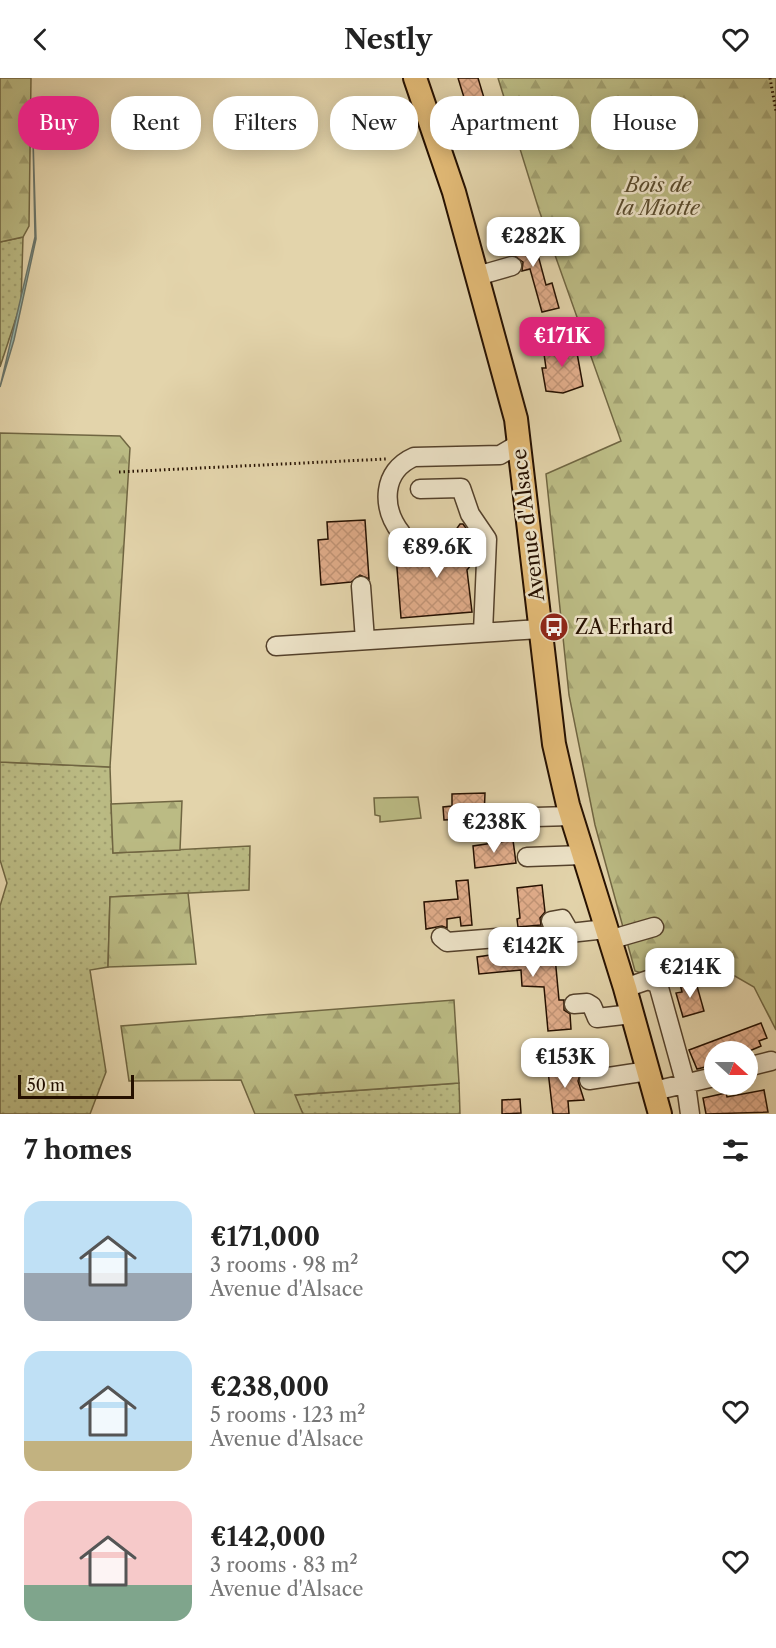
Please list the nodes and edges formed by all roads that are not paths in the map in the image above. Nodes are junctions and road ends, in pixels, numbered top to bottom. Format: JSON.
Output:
{"nodes":[{"id":1,"x":415,"y":78,"type":"edge"},
{"id":2,"x":512,"y":266,"type":"dead end"},
{"id":3,"x":477,"y":276,"type":"junction"},
{"id":4,"x":519,"y":444,"type":"junction"},
{"id":5,"x":420,"y":489,"type":"dead end"},
{"id":6,"x":401,"y":533,"type":"dead end"},
{"id":7,"x":361,"y":586,"type":"dead end"},
{"id":8,"x":540,"y":629,"type":"junction"},
{"id":9,"x":483,"y":632,"type":"junction"},
{"id":10,"x":365,"y":640,"type":"junction"},
{"id":11,"x":276,"y":646,"type":"dead end"},
{"id":12,"x":571,"y":816,"type":"junction"},
{"id":13,"x":495,"y":818,"type":"dead end"},
{"id":14,"x":583,"y":855,"type":"junction"},
{"id":15,"x":527,"y":857,"type":"dead end"},
{"id":16,"x":551,"y":921,"type":"dead end"},
{"id":17,"x":654,"y":927,"type":"dead end"},
{"id":18,"x":570,"y":933,"type":"junction"},
{"id":19,"x":608,"y":934,"type":"junction"},
{"id":20,"x":441,"y":937,"type":"dead end"},
{"id":21,"x":625,"y":988,"type":"junction"},
{"id":22,"x":574,"y":1004,"type":"dead end"},
{"id":23,"x":632,"y":1014,"type":"junction"},
{"id":24,"x":771,"y":1061,"type":"dead end"},
{"id":25,"x":758,"y":1064,"type":"edge"},
{"id":26,"x":589,"y":1080,"type":"dead end"},
{"id":27,"x":704,"y":1080,"type":"edge"},
{"id":28,"x":651,"y":1081,"type":"junction"},
{"id":29,"x":686,"y":1085,"type":"junction"},
{"id":30,"x":660,"y":1114,"type":"edge"},
{"id":31,"x":690,"y":1114,"type":"edge"}],
"edges":[{"from":1,"to":3,"type":"main road","name":"Avenue d'Alsace"},
{"from":2,"to":3,"type":"lane"},
{"from":3,"to":4,"type":"main road","name":"Avenue d'Alsace"},
{"from":4,"to":6,"type":"lane"},
{"from":4,"to":8,"type":"main road","name":"Avenue d'Alsace"},
{"from":5,"to":9,"type":"lane"},
{"from":7,"to":10,"type":"lane"},
{"from":8,"to":9,"type":"lane"},
{"from":8,"to":12,"type":"main road","name":"Avenue d'Alsace"},
{"from":9,"to":10,"type":"lane"},
{"from":10,"to":11,"type":"lane"},
{"from":12,"to":13,"type":"lane"},
{"from":12,"to":14,"type":"main road","name":"Avenue d'Alsace"},
{"from":14,"to":15,"type":"lane"},
{"from":14,"to":19,"type":"main road","name":"Avenue d'Alsace"},
{"from":16,"to":18,"type":"lane"},
{"from":17,"to":19,"type":"lane"},
{"from":18,"to":19,"type":"lane"},
{"from":18,"to":20,"type":"lane"},
{"from":19,"to":21,"type":"main road","name":"Avenue d'Alsace"},
{"from":21,"to":23,"type":"main road","name":"Avenue d'Alsace"},
{"from":21,"to":29,"type":"lane"},
{"from":22,"to":23,"type":"lane"},
{"from":23,"to":28,"type":"main road","name":"Avenue d'Alsace"},
{"from":24,"to":25,"type":"lane"},
{"from":26,"to":28,"type":"lane"},
{"from":27,"to":29,"type":"lane"},
{"from":28,"to":29,"type":"lane"},
{"from":28,"to":30,"type":"main road","name":"Avenue d'Alsace"},
{"from":29,"to":31,"type":"lane"}]}
